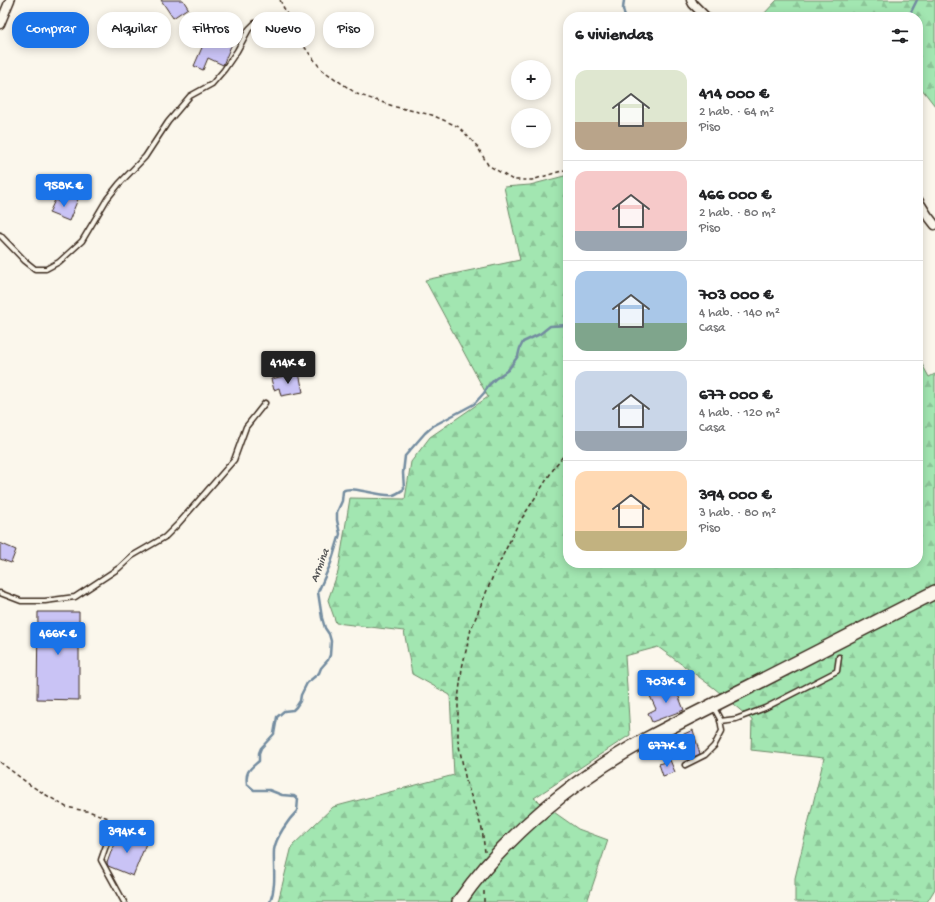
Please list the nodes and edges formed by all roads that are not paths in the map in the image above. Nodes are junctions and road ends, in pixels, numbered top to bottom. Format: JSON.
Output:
{"nodes":[{"id":1,"x":10,"y":0,"type":"edge"},
{"id":2,"x":691,"y":0,"type":"edge"},
{"id":3,"x":701,"y":12,"type":"edge"},
{"id":4,"x":0,"y":24,"type":"edge"},
{"id":5,"x":251,"y":27,"type":"edge"},
{"id":6,"x":923,"y":208,"type":"edge"},
{"id":7,"x":935,"y":225,"type":"edge"},
{"id":8,"x":0,"y":235,"type":"edge"},
{"id":9,"x":265,"y":403,"type":"dead end"},
{"id":10,"x":935,"y":592,"type":"edge"},
{"id":11,"x":0,"y":593,"type":"edge"},
{"id":12,"x":839,"y":657,"type":"dead end"},
{"id":13,"x":712,"y":705,"type":"junction"},
{"id":14,"x":720,"y":721,"type":"junction"},
{"id":15,"x":685,"y":765,"type":"dead end"},
{"id":16,"x":109,"y":837,"type":"road end"},
{"id":17,"x":124,"y":902,"type":"edge"},
{"id":18,"x":459,"y":902,"type":"edge"}],
"edges":[{"from":1,"to":4,"type":"street"},
{"from":2,"to":3,"type":"street"},
{"from":5,"to":8,"type":"lane"},
{"from":6,"to":7,"type":"street"},
{"from":9,"to":11,"type":"lane"},
{"from":10,"to":13,"type":"main road"},
{"from":12,"to":14,"type":"lane"},
{"from":13,"to":14,"type":"lane"},
{"from":13,"to":18,"type":"main road"},
{"from":14,"to":15,"type":"lane"},
{"from":16,"to":17,"type":"lane"}]}
